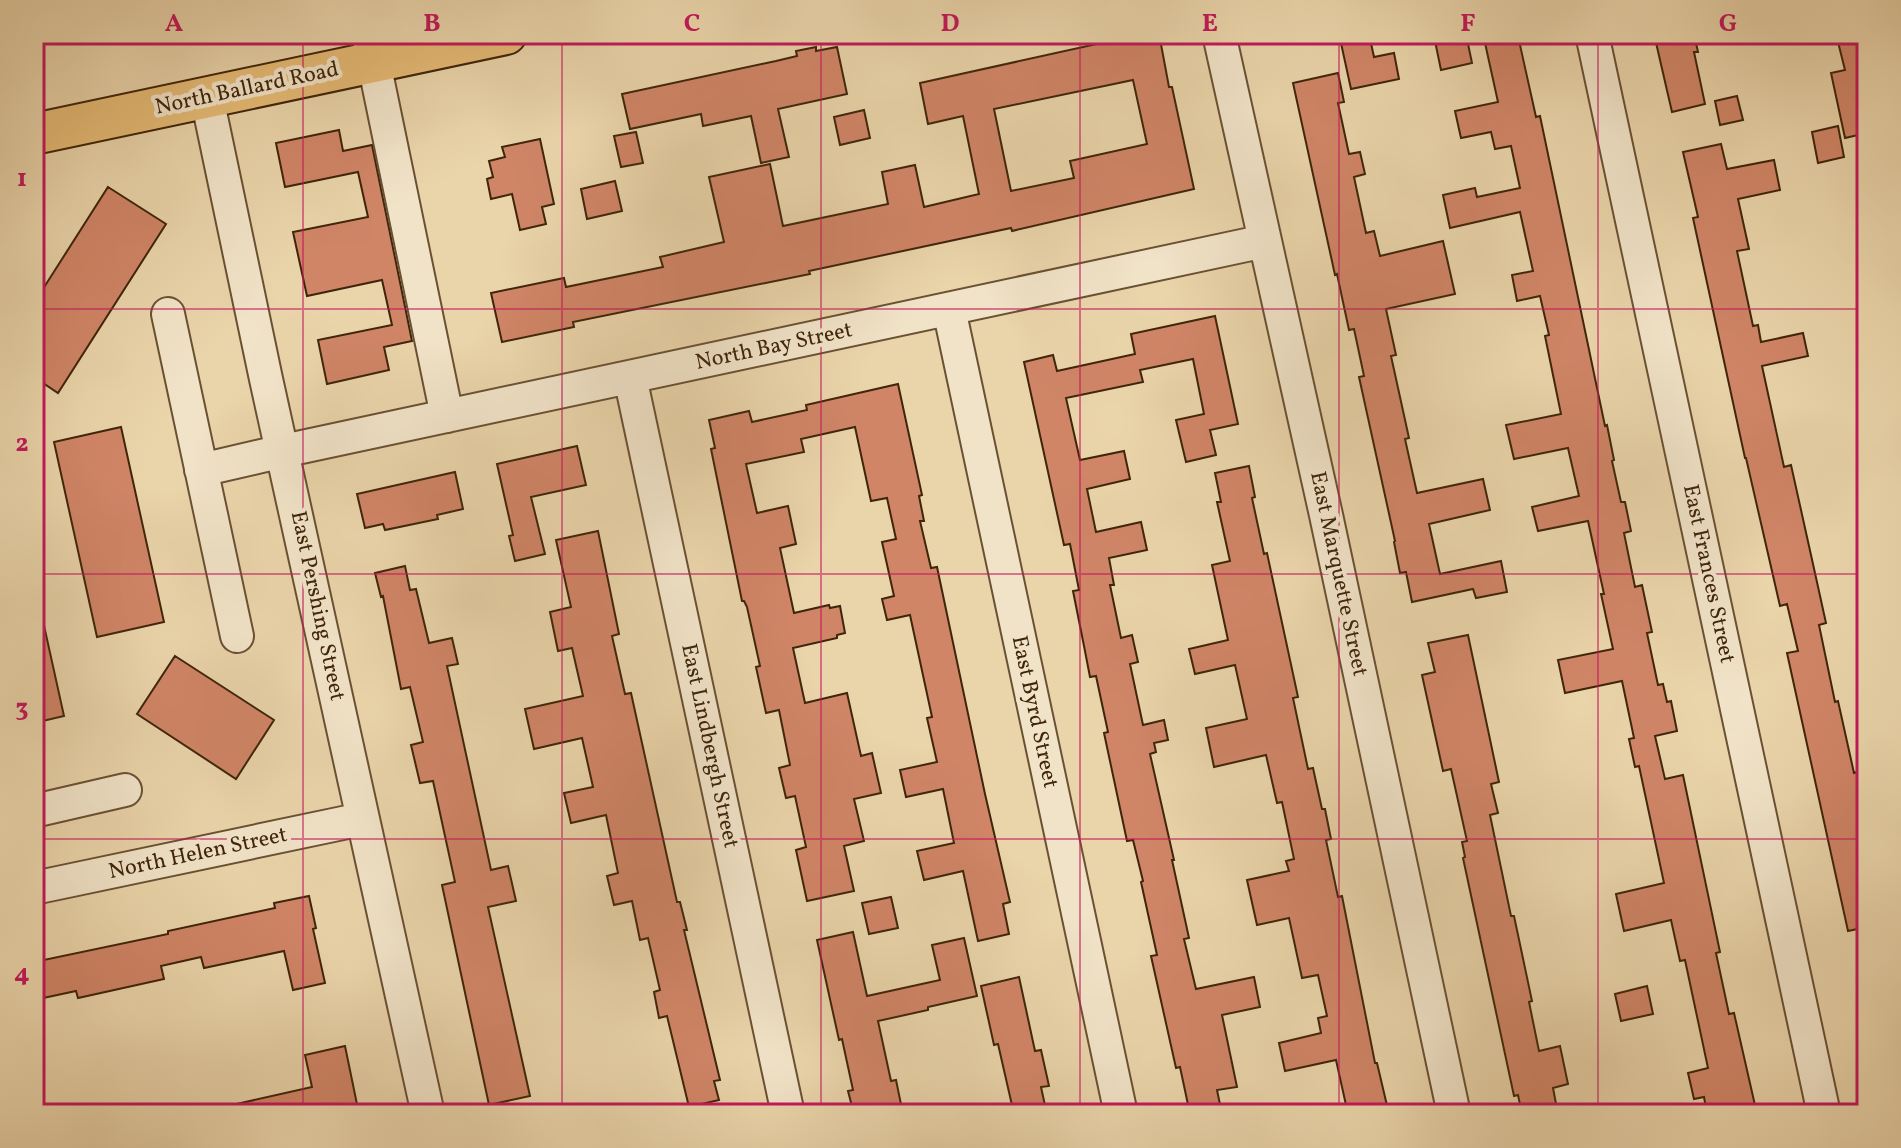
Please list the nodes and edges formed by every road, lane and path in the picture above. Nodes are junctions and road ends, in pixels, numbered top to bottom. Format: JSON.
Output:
{"nodes":[{"id":1,"x":506,"y":34,"type":"edge"},
{"id":2,"x":1219,"y":34,"type":"edge"},
{"id":3,"x":1592,"y":34,"type":"edge"},
{"id":4,"x":370,"y":48,"type":"edge"},
{"id":5,"x":207,"y":98,"type":"junction"},
{"id":6,"x":34,"y":134,"type":"edge"},
{"id":7,"x":1265,"y":241,"type":"junction"},
{"id":8,"x":949,"y":309,"type":"junction"},
{"id":9,"x":168,"y":314,"type":"dead end"},
{"id":10,"x":630,"y":377,"type":"junction"},
{"id":11,"x":447,"y":416,"type":"junction"},
{"id":12,"x":283,"y":451,"type":"junction"},
{"id":13,"x":201,"y":470,"type":"junction"},
{"id":14,"x":237,"y":636,"type":"dead end"},
{"id":15,"x":125,"y":790,"type":"dead end"},
{"id":16,"x":34,"y":811,"type":"edge"},
{"id":17,"x":362,"y":819,"type":"junction"},
{"id":18,"x":34,"y":888,"type":"edge"},
{"id":19,"x":428,"y":1114,"type":"edge"},
{"id":20,"x":788,"y":1114,"type":"edge"},
{"id":21,"x":1121,"y":1114,"type":"edge"},
{"id":22,"x":1454,"y":1114,"type":"edge"},
{"id":23,"x":1824,"y":1114,"type":"edge"}],
"edges":[{"from":1,"to":4,"type":"main road","name":"North Ballard Road"},
{"from":2,"to":7,"type":"street","name":"East Marquette Street"},
{"from":3,"to":23,"type":"street","name":"East Frances Street"},
{"from":4,"to":5,"type":"main road","name":"North Ballard Road"},
{"from":4,"to":11,"type":"street"},
{"from":5,"to":6,"type":"main road","name":"North Ballard Road"},
{"from":5,"to":12,"type":"street","name":"East Pershing Street"},
{"from":7,"to":8,"type":"street","name":"North Bay Street"},
{"from":7,"to":22,"type":"street","name":"East Marquette Street"},
{"from":8,"to":10,"type":"street","name":"North Bay Street"},
{"from":8,"to":21,"type":"street","name":"East Byrd Street"},
{"from":9,"to":13,"type":"street"},
{"from":10,"to":11,"type":"street","name":"North Bay Street"},
{"from":10,"to":20,"type":"street","name":"East Lindbergh Street"},
{"from":11,"to":12,"type":"street","name":"North Bay Street"},
{"from":12,"to":13,"type":"street","name":"North Bay Street"},
{"from":12,"to":17,"type":"street","name":"East Pershing Street"},
{"from":13,"to":14,"type":"street"},
{"from":15,"to":16,"type":"street"},
{"from":17,"to":18,"type":"street","name":"North Helen Street"},
{"from":17,"to":19,"type":"street","name":"East Pershing Street"}]}
